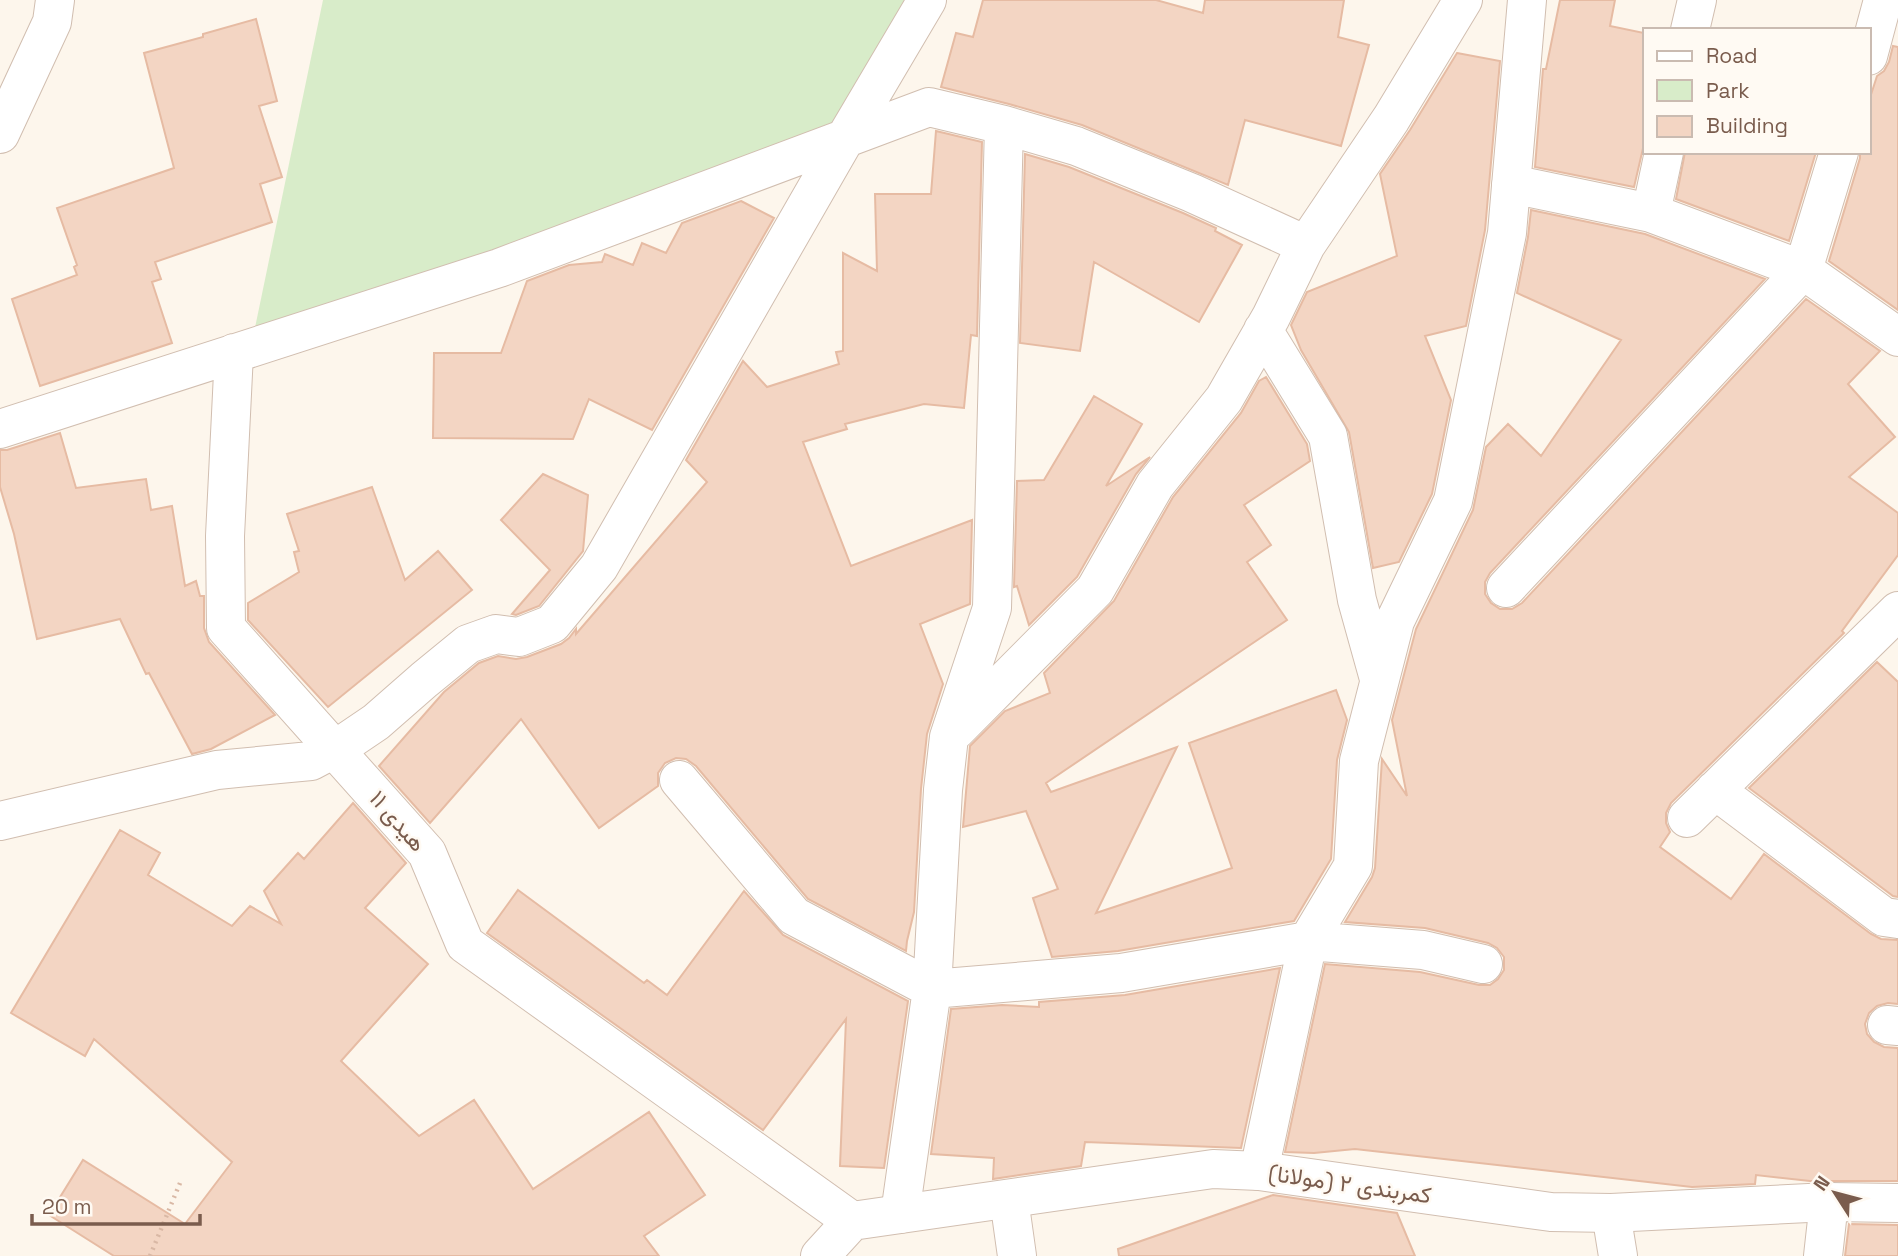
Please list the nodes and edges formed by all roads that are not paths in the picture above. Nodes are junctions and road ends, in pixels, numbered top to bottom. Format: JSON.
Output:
{"nodes":[{"id":1,"x":55,"y":0,"type":"edge"},
{"id":2,"x":928,"y":0,"type":"edge"},
{"id":3,"x":1463,"y":0,"type":"edge"},
{"id":4,"x":1527,"y":0,"type":"edge"},
{"id":5,"x":1697,"y":0,"type":"edge"},
{"id":6,"x":1883,"y":0,"type":"edge"},
{"id":7,"x":1690,"y":28,"type":"edge"},
{"id":8,"x":1870,"y":49,"type":"edge"},
{"id":9,"x":1004,"y":125,"type":"junction"},
{"id":10,"x":0,"y":134,"type":"edge"},
{"id":11,"x":846,"y":137,"type":"junction"},
{"id":12,"x":1664,"y":154,"type":"edge"},
{"id":13,"x":1838,"y":154,"type":"edge"},
{"id":14,"x":1511,"y":184,"type":"junction"},
{"id":15,"x":1651,"y":213,"type":"junction"},
{"id":16,"x":1306,"y":245,"type":"junction"},
{"id":17,"x":1803,"y":270,"type":"junction"},
{"id":18,"x":1263,"y":330,"type":"junction"},
{"id":19,"x":1898,"y":337,"type":"edge"},
{"id":20,"x":234,"y":354,"type":"junction"},
{"id":21,"x":0,"y":429,"type":"edge"},
{"id":22,"x":1506,"y":588,"type":"dead end"},
{"id":23,"x":1896,"y":619,"type":"edge"},
{"id":24,"x":1380,"y":682,"type":"junction"},
{"id":25,"x":949,"y":737,"type":"junction"},
{"id":26,"x":334,"y":749,"type":"junction"},
{"id":27,"x":679,"y":780,"type":"dead end"},
{"id":28,"x":1716,"y":790,"type":"junction"},
{"id":29,"x":1687,"y":818,"type":"dead end"},
{"id":30,"x":0,"y":821,"type":"edge"},
{"id":31,"x":1898,"y":919,"type":"edge"},
{"id":32,"x":1308,"y":941,"type":"junction"},
{"id":33,"x":1483,"y":964,"type":"dead end"},
{"id":34,"x":932,"y":989,"type":"junction"},
{"id":35,"x":1259,"y":1171,"type":"junction"},
{"id":36,"x":1009,"y":1199,"type":"junction"},
{"id":37,"x":1829,"y":1202,"type":"junction"},
{"id":38,"x":1898,"y":1203,"type":"edge"},
{"id":39,"x":1611,"y":1213,"type":"junction"},
{"id":40,"x":900,"y":1214,"type":"junction"},
{"id":41,"x":852,"y":1221,"type":"junction"},
{"id":42,"x":820,"y":1256,"type":"edge"},
{"id":43,"x":1017,"y":1256,"type":"edge"},
{"id":44,"x":1618,"y":1256,"type":"edge"},
{"id":45,"x":1823,"y":1256,"type":"edge"}],
"edges":[{"from":1,"to":10,"type":"street"},
{"from":2,"to":11,"type":"street"},
{"from":3,"to":16,"type":"street"},
{"from":4,"to":14,"type":"street"},
{"from":5,"to":7,"type":"street"},
{"from":6,"to":8,"type":"street"},
{"from":9,"to":11,"type":"street"},
{"from":9,"to":16,"type":"street"},
{"from":9,"to":25,"type":"street"},
{"from":11,"to":20,"type":"street"},
{"from":11,"to":26,"type":"street"},
{"from":12,"to":15,"type":"street"},
{"from":13,"to":17,"type":"street"},
{"from":14,"to":15,"type":"street"},
{"from":14,"to":24,"type":"street"},
{"from":15,"to":17,"type":"street"},
{"from":16,"to":18,"type":"street"},
{"from":17,"to":19,"type":"street"},
{"from":17,"to":22,"type":"street"},
{"from":18,"to":24,"type":"street"},
{"from":18,"to":25,"type":"street"},
{"from":20,"to":21,"type":"street"},
{"from":20,"to":26,"type":"street","name":"هیدی ۱۱"},
{"from":23,"to":28,"type":"street"},
{"from":24,"to":32,"type":"street"},
{"from":25,"to":34,"type":"street"},
{"from":26,"to":30,"type":"street"},
{"from":26,"to":41,"type":"street","name":"هیدی ۱۱"},
{"from":27,"to":34,"type":"street"},
{"from":28,"to":29,"type":"street"},
{"from":28,"to":31,"type":"street"},
{"from":32,"to":33,"type":"street"},
{"from":32,"to":34,"type":"street"},
{"from":32,"to":35,"type":"street"},
{"from":34,"to":40,"type":"street"},
{"from":35,"to":36,"type":"street","name":"کمربندی ۲ (مولانا)"},
{"from":35,"to":39,"type":"street","name":"کمربندی ۲ (مولانا)"},
{"from":36,"to":40,"type":"street","name":"کمربندی ۲ (مولانا)"},
{"from":36,"to":43,"type":"street"},
{"from":37,"to":38,"type":"street","name":"کمربندی ۲ (مولانا)"},
{"from":37,"to":39,"type":"street","name":"کمربندی ۲ (مولانا)"},
{"from":37,"to":45,"type":"street"},
{"from":39,"to":44,"type":"street"},
{"from":40,"to":41,"type":"street","name":"کمربندی ۲ (مولانا)"},
{"from":41,"to":42,"type":"street"}]}
